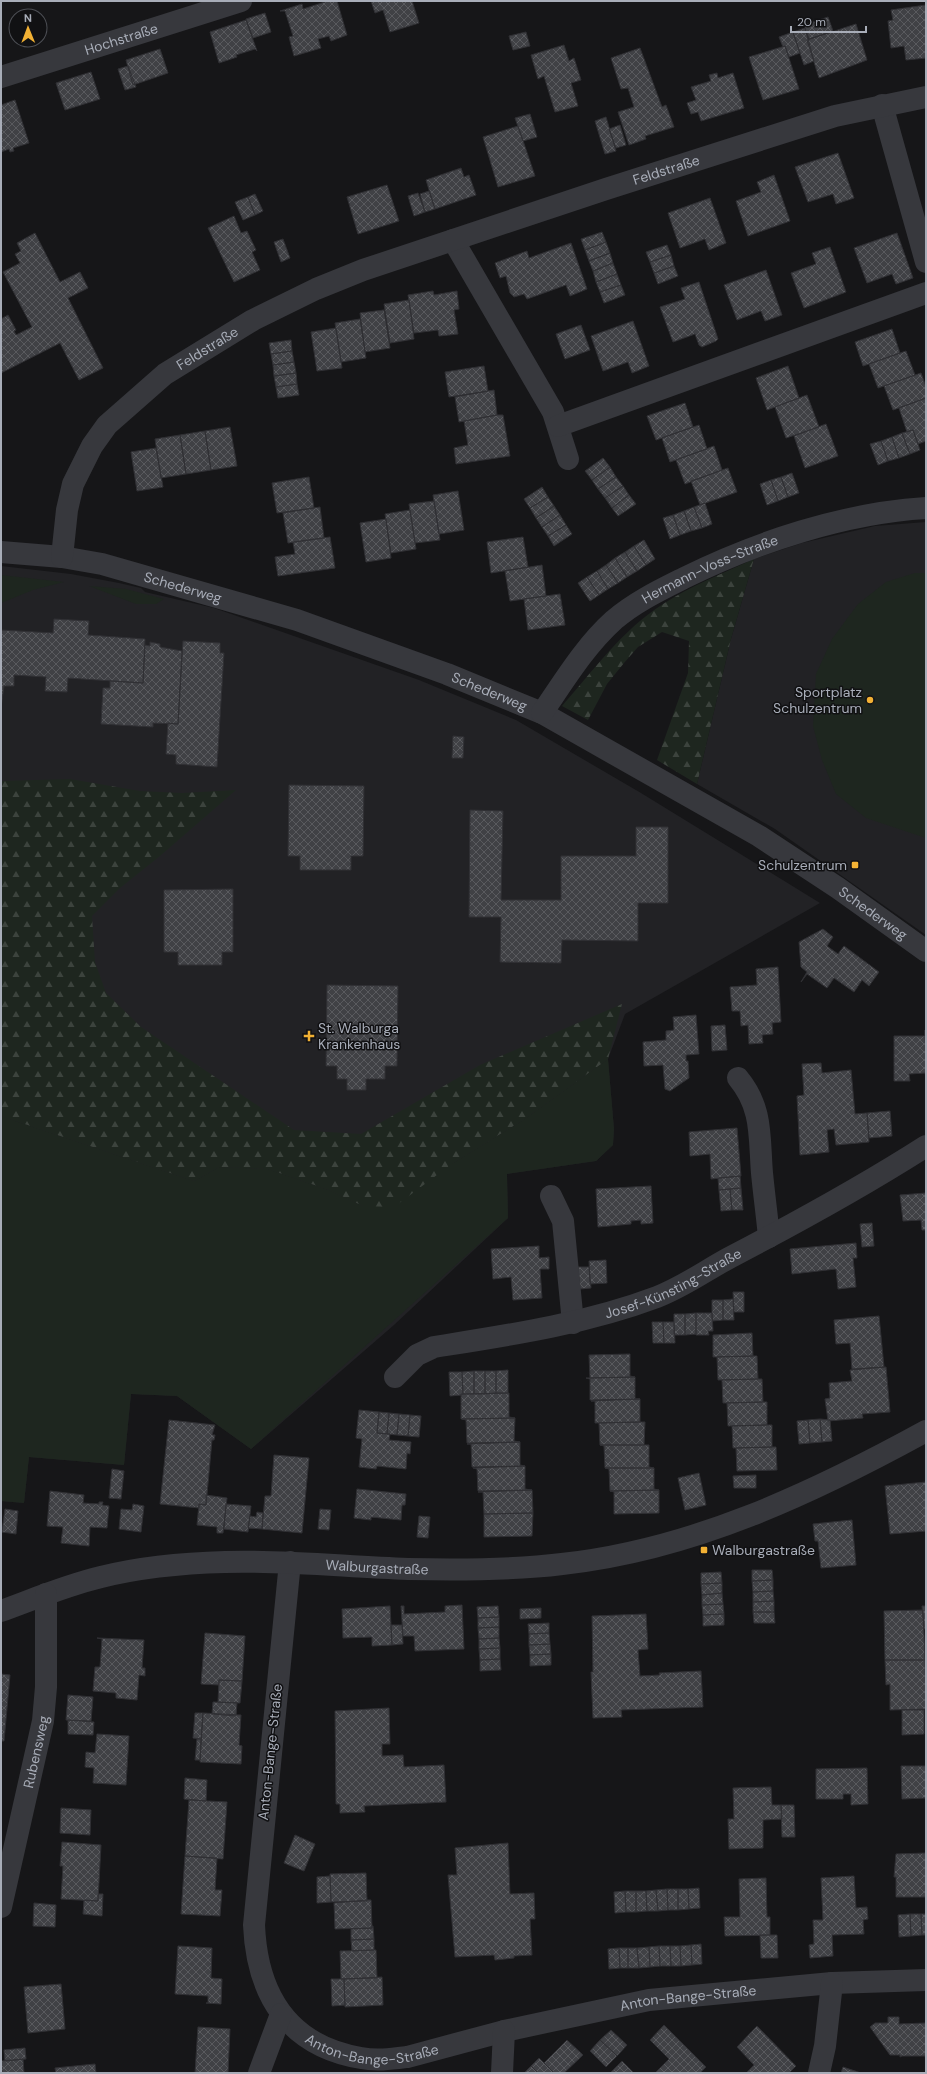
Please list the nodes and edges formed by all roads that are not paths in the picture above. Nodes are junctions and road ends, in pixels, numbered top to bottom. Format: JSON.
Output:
{"nodes":[{"id":1,"x":241,"y":1,"type":"edge"},
{"id":2,"x":1,"y":77,"type":"edge"},
{"id":3,"x":926,"y":97,"type":"edge"},
{"id":4,"x":882,"y":105,"type":"junction"},
{"id":5,"x":453,"y":240,"type":"junction"},
{"id":6,"x":926,"y":262,"type":"edge"},
{"id":7,"x":926,"y":293,"type":"edge"},
{"id":8,"x":558,"y":426,"type":"junction"},
{"id":9,"x":568,"y":459,"type":"dead end"},
{"id":10,"x":926,"y":508,"type":"edge"},
{"id":11,"x":1,"y":552,"type":"edge"},
{"id":12,"x":62,"y":557,"type":"junction"},
{"id":13,"x":542,"y":713,"type":"junction"},
{"id":14,"x":926,"y":951,"type":"edge"},
{"id":15,"x":738,"y":1078,"type":"dead end"},
{"id":16,"x":926,"y":1146,"type":"edge"},
{"id":17,"x":551,"y":1196,"type":"dead end"},
{"id":18,"x":769,"y":1237,"type":"junction"},
{"id":19,"x":573,"y":1323,"type":"junction"},
{"id":20,"x":395,"y":1377,"type":"dead end"},
{"id":21,"x":926,"y":1431,"type":"edge"},
{"id":22,"x":290,"y":1562,"type":"junction"},
{"id":23,"x":46,"y":1594,"type":"junction"},
{"id":24,"x":1,"y":1611,"type":"edge"},
{"id":25,"x":1,"y":1907,"type":"edge"},
{"id":26,"x":926,"y":1980,"type":"edge"},
{"id":27,"x":832,"y":1983,"type":"junction"},
{"id":28,"x":281,"y":2014,"type":"junction"},
{"id":29,"x":504,"y":2031,"type":"junction"},
{"id":30,"x":260,"y":2073,"type":"edge"},
{"id":31,"x":502,"y":2073,"type":"edge"},
{"id":32,"x":819,"y":2073,"type":"edge"}],
"edges":[{"from":1,"to":2,"type":"street","name":"Hochstraße"},
{"from":3,"to":4,"type":"street","name":"Feldstraße"},
{"from":4,"to":5,"type":"street","name":"Feldstraße"},
{"from":4,"to":6,"type":"street"},
{"from":5,"to":8,"type":"street"},
{"from":5,"to":12,"type":"street","name":"Feldstraße"},
{"from":7,"to":8,"type":"street"},
{"from":8,"to":9,"type":"street"},
{"from":10,"to":13,"type":"street","name":"Hermann-Voss-Straße"},
{"from":11,"to":12,"type":"street","name":"Schederweg"},
{"from":12,"to":13,"type":"street","name":"Schederweg"},
{"from":13,"to":14,"type":"street","name":"Schederweg"},
{"from":15,"to":18,"type":"street"},
{"from":16,"to":18,"type":"street","name":"Josef-Künsting-Straße"},
{"from":17,"to":19,"type":"street"},
{"from":18,"to":19,"type":"street","name":"Josef-Künsting-Straße"},
{"from":19,"to":20,"type":"street","name":"Josef-Künsting-Straße"},
{"from":21,"to":22,"type":"street","name":"Walburgastraße"},
{"from":22,"to":23,"type":"street","name":"Walburgastraße"},
{"from":22,"to":28,"type":"street","name":"Anton-Bange-Straße"},
{"from":23,"to":24,"type":"street","name":"Walburgastraße"},
{"from":23,"to":25,"type":"street","name":"Rubensweg"},
{"from":26,"to":27,"type":"street","name":"Anton-Bange-Straße"},
{"from":27,"to":29,"type":"street","name":"Anton-Bange-Straße"},
{"from":27,"to":32,"type":"street"},
{"from":28,"to":29,"type":"street","name":"Anton-Bange-Straße"},
{"from":28,"to":30,"type":"street"},
{"from":29,"to":31,"type":"street"}]}
